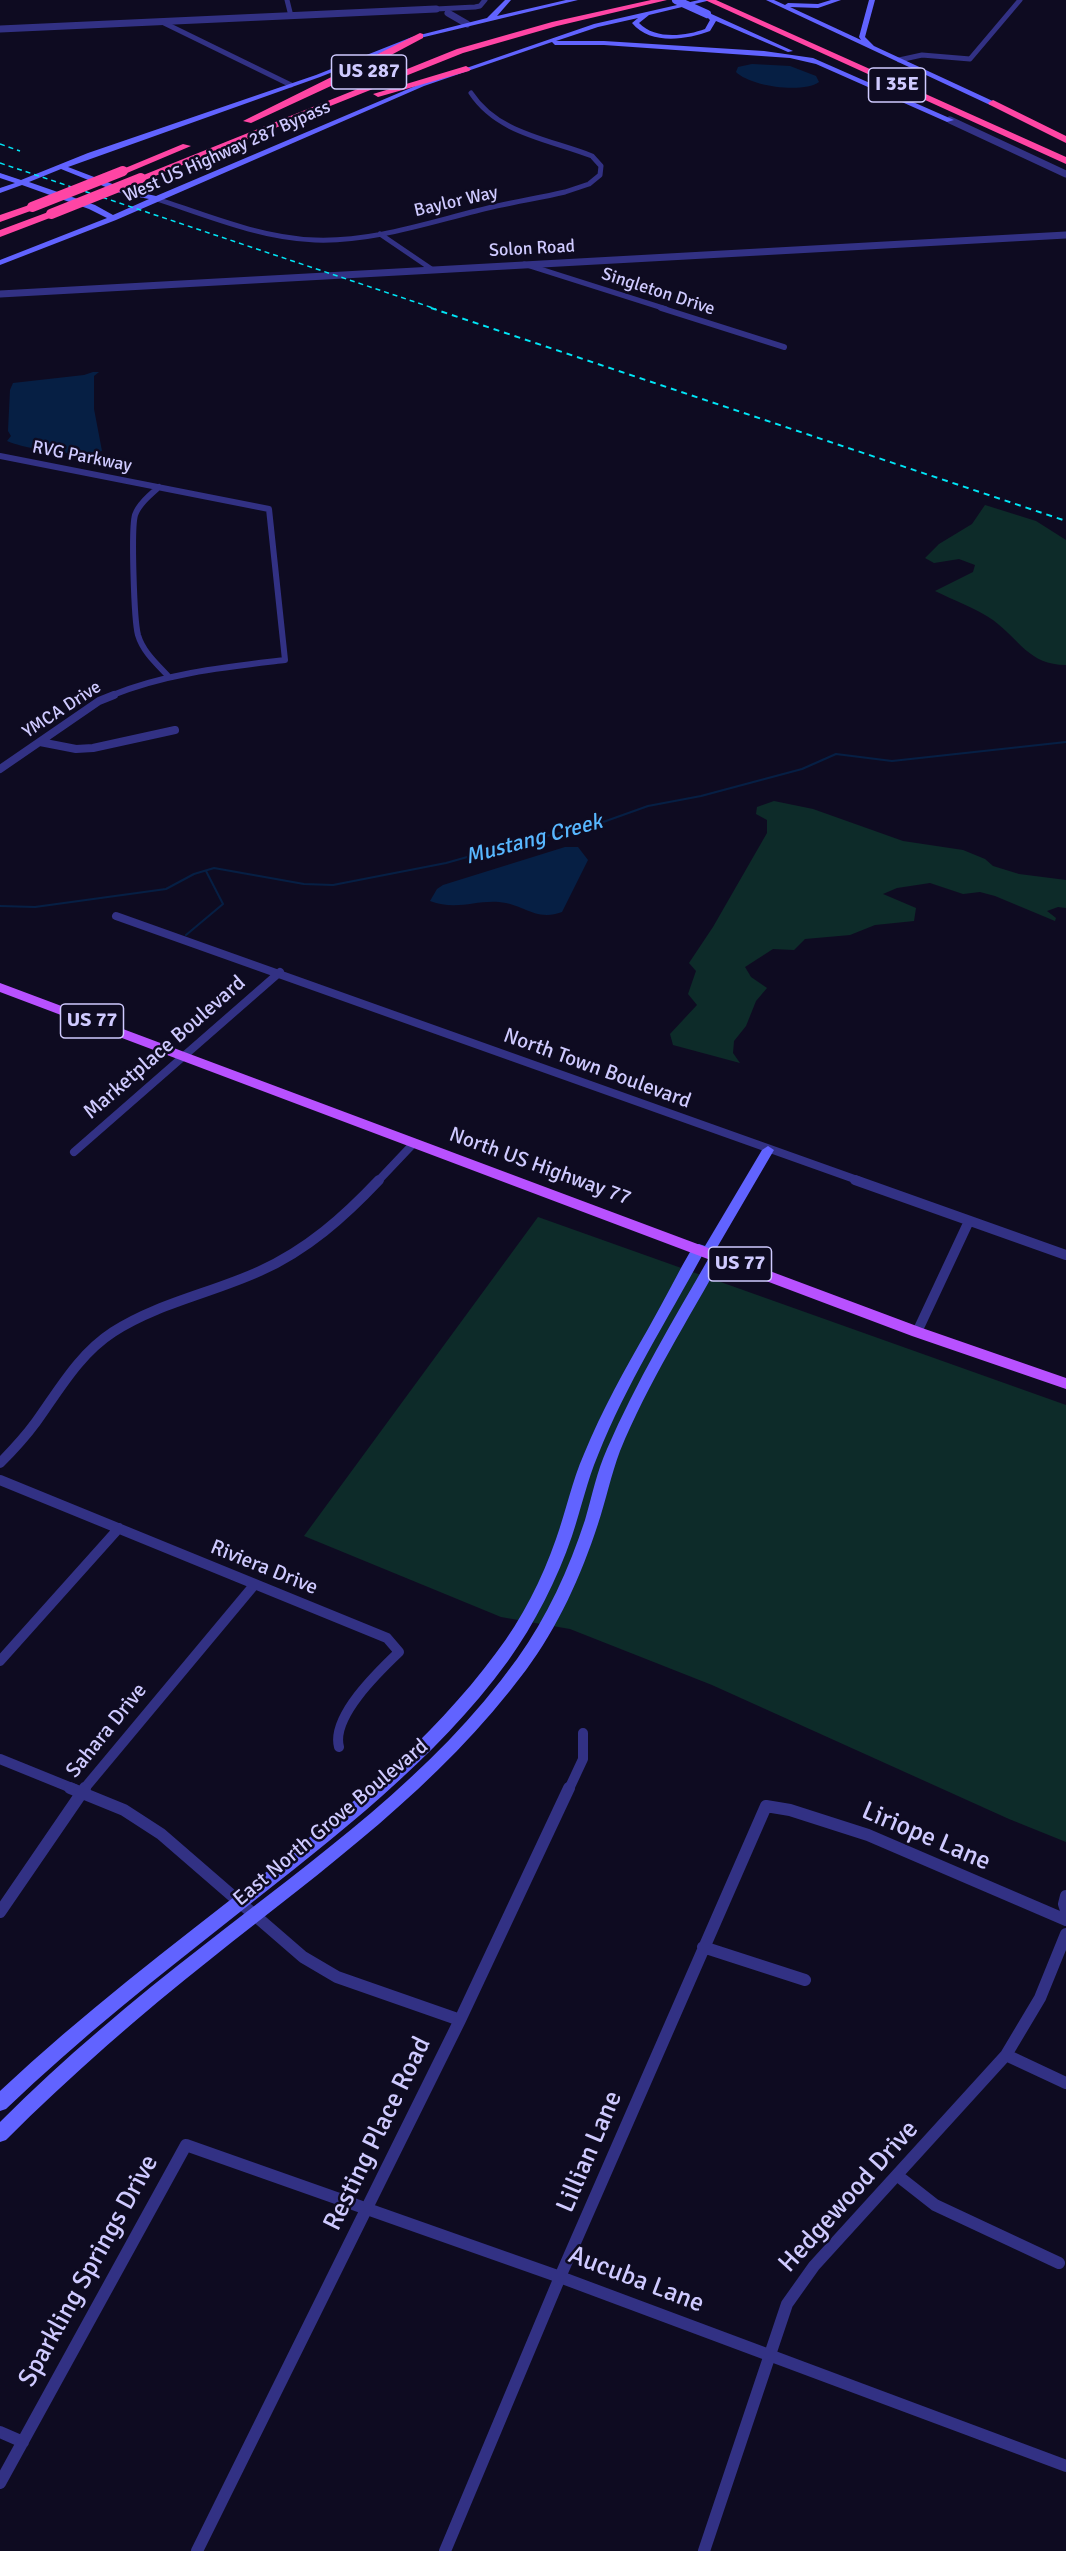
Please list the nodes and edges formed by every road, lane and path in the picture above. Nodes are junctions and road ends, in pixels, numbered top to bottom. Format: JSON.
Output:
{"nodes":[{"id":1,"x":287,"y":0,"type":"edge"},
{"id":2,"x":484,"y":0,"type":"edge"},
{"id":3,"x":508,"y":0,"type":"edge"},
{"id":4,"x":575,"y":0,"type":"edge"},
{"id":5,"x":622,"y":0,"type":"edge"},
{"id":6,"x":663,"y":0,"type":"edge"},
{"id":7,"x":676,"y":0,"type":"edge"},
{"id":8,"x":708,"y":0,"type":"edge"},
{"id":9,"x":838,"y":0,"type":"edge"},
{"id":10,"x":872,"y":0,"type":"edge"},
{"id":11,"x":1020,"y":0,"type":"edge"},
{"id":12,"x":770,"y":1,"type":"edge"},
{"id":13,"x":731,"y":4,"type":"edge"},
{"id":14,"x":436,"y":9,"type":"joint"},
{"id":15,"x":659,"y":10,"type":"junction"},
{"id":16,"x":447,"y":13,"type":"dead end"},
{"id":17,"x":707,"y":14,"type":"junction"},
{"id":18,"x":291,"y":16,"type":"junction"},
{"id":19,"x":480,"y":21,"type":"junction"},
{"id":20,"x":162,"y":22,"type":"junction"},
{"id":21,"x":467,"y":24,"type":"junction"},
{"id":22,"x":507,"y":26,"type":"dead end"},
{"id":23,"x":0,"y":29,"type":"edge"},
{"id":24,"x":420,"y":36,"type":"junction"},
{"id":25,"x":526,"y":48,"type":"junction"},
{"id":26,"x":873,"y":48,"type":"junction"},
{"id":27,"x":899,"y":60,"type":"junction"},
{"id":28,"x":393,"y":63,"type":"dead end"},
{"id":29,"x":821,"y":63,"type":"junction"},
{"id":30,"x":466,"y":69,"type":"junction"},
{"id":31,"x":291,"y":85,"type":"junction"},
{"id":32,"x":471,"y":93,"type":"dead end"},
{"id":33,"x":993,"y":103,"type":"joint"},
{"id":34,"x":950,"y":120,"type":"junction"},
{"id":35,"x":248,"y":121,"type":"junction"},
{"id":36,"x":233,"y":127,"type":"dead end"},
{"id":37,"x":1066,"y":139,"type":"edge"},
{"id":38,"x":200,"y":140,"type":"dead end"},
{"id":39,"x":222,"y":145,"type":"junction"},
{"id":40,"x":1066,"y":150,"type":"edge"},
{"id":41,"x":1066,"y":163,"type":"edge"},
{"id":42,"x":62,"y":167,"type":"junction"},
{"id":43,"x":1066,"y":174,"type":"edge"},
{"id":44,"x":0,"y":175,"type":"edge"},
{"id":45,"x":22,"y":183,"type":"junction"},
{"id":46,"x":0,"y":191,"type":"edge"},
{"id":47,"x":156,"y":199,"type":"junction"},
{"id":48,"x":113,"y":218,"type":"junction"},
{"id":49,"x":0,"y":219,"type":"edge"},
{"id":50,"x":0,"y":234,"type":"edge"},
{"id":51,"x":380,"y":234,"type":"junction"},
{"id":52,"x":1066,"y":235,"type":"edge"},
{"id":53,"x":0,"y":263,"type":"edge"},
{"id":54,"x":524,"y":264,"type":"junction"},
{"id":55,"x":433,"y":270,"type":"junction"},
{"id":56,"x":0,"y":294,"type":"edge"},
{"id":57,"x":784,"y":346,"type":"dead end"},
{"id":58,"x":0,"y":456,"type":"edge"},
{"id":59,"x":159,"y":487,"type":"junction"},
{"id":60,"x":285,"y":660,"type":"joint"},
{"id":61,"x":168,"y":676,"type":"junction"},
{"id":62,"x":175,"y":730,"type":"dead end"},
{"id":63,"x":40,"y":742,"type":"junction"},
{"id":64,"x":0,"y":769,"type":"edge"},
{"id":65,"x":116,"y":916,"type":"dead end"},
{"id":66,"x":280,"y":972,"type":"junction"},
{"id":67,"x":0,"y":987,"type":"edge"},
{"id":68,"x":183,"y":1056,"type":"junction"},
{"id":69,"x":414,"y":1143,"type":"junction"},
{"id":70,"x":768,"y":1150,"type":"junction"},
{"id":71,"x":74,"y":1152,"type":"dead end"},
{"id":72,"x":969,"y":1221,"type":"junction"},
{"id":73,"x":708,"y":1252,"type":"junction"},
{"id":74,"x":1066,"y":1255,"type":"edge"},
{"id":75,"x":917,"y":1332,"type":"junction"},
{"id":76,"x":1066,"y":1384,"type":"edge"},
{"id":77,"x":0,"y":1463,"type":"edge"},
{"id":78,"x":0,"y":1480,"type":"edge"},
{"id":79,"x":119,"y":1528,"type":"junction"},
{"id":80,"x":255,"y":1584,"type":"junction"},
{"id":81,"x":0,"y":1661,"type":"edge"},
{"id":82,"x":583,"y":1733,"type":"dead end"},
{"id":83,"x":339,"y":1747,"type":"dead end"},
{"id":84,"x":0,"y":1759,"type":"edge"},
{"id":85,"x":82,"y":1792,"type":"junction"},
{"id":86,"x":766,"y":1806,"type":"joint"},
{"id":87,"x":1066,"y":1896,"type":"edge"},
{"id":88,"x":240,"y":1901,"type":"junction"},
{"id":89,"x":1066,"y":1910,"type":"edge"},
{"id":90,"x":0,"y":1912,"type":"edge"},
{"id":91,"x":255,"y":1916,"type":"junction"},
{"id":92,"x":1066,"y":1920,"type":"edge"},
{"id":93,"x":1066,"y":1934,"type":"edge"},
{"id":94,"x":703,"y":1947,"type":"junction"},
{"id":95,"x":805,"y":1980,"type":"dead end"},
{"id":96,"x":459,"y":2020,"type":"junction"},
{"id":97,"x":1006,"y":2055,"type":"junction"},
{"id":98,"x":1066,"y":2083,"type":"edge"},
{"id":99,"x":0,"y":2103,"type":"edge"},
{"id":100,"x":0,"y":2134,"type":"edge"},
{"id":101,"x":186,"y":2145,"type":"joint"},
{"id":102,"x":898,"y":2176,"type":"junction"},
{"id":103,"x":366,"y":2209,"type":"junction"},
{"id":104,"x":1059,"y":2263,"type":"dead end"},
{"id":105,"x":560,"y":2277,"type":"junction"},
{"id":106,"x":771,"y":2357,"type":"junction"},
{"id":107,"x":0,"y":2432,"type":"edge"},
{"id":108,"x":23,"y":2442,"type":"junction"},
{"id":109,"x":1066,"y":2466,"type":"edge"},
{"id":110,"x":0,"y":2483,"type":"edge"},
{"id":111,"x":197,"y":2551,"type":"edge"},
{"id":112,"x":446,"y":2551,"type":"edge"},
{"id":113,"x":706,"y":2551,"type":"edge"}],
"edges":[{"from":1,"to":18,"type":"street"},
{"from":2,"to":14,"type":"street"},
{"from":3,"to":19,"type":"main road"},
{"from":4,"to":19,"type":"main road","name":"West US Highway 287 Bypass"},
{"from":5,"to":22,"type":"highway"},
{"from":6,"to":39,"type":"highway","number":"US 287"},
{"from":7,"to":17,"type":"main road","bridge":true},
{"from":8,"to":13,"type":"highway","number":"I 35E"},
{"from":8,"to":15,"type":"main road","name":"West US Highway 287 Bypass"},
{"from":9,"to":12,"type":"main road"},
{"from":10,"to":26,"type":"main road"},
{"from":11,"to":27,"type":"street"},
{"from":12,"to":26,"type":"main road"},
{"from":13,"to":40,"type":"highway","number":"I 35E"},
{"from":13,"to":41,"type":"highway","number":"I 35E"},
{"from":14,"to":18,"type":"street"},
{"from":15,"to":17,"type":"main road"},
{"from":15,"to":25,"type":"main road","name":"West US Highway 287 Bypass"},
{"from":16,"to":21,"type":"street"},
{"from":17,"to":29,"type":"main road"},
{"from":18,"to":20,"type":"street"},
{"from":19,"to":21,"type":"main road","name":"West US Highway 287 Bypass"},
{"from":20,"to":23,"type":"street"},
{"from":20,"to":31,"type":"street"},
{"from":21,"to":24,"type":"main road","name":"West US Highway 287 Bypass"},
{"from":24,"to":31,"type":"main road","name":"West US Highway 287 Bypass"},
{"from":24,"to":35,"type":"highway"},
{"from":25,"to":29,"type":"main road"},
{"from":25,"to":30,"type":"main road","name":"West US Highway 287 Bypass"},
{"from":26,"to":27,"type":"main road"},
{"from":27,"to":33,"type":"main road"},
{"from":28,"to":35,"type":"highway","number":"US 287"},
{"from":29,"to":34,"type":"main road"},
{"from":30,"to":39,"type":"highway"},
{"from":30,"to":47,"type":"main road","name":"West US Highway 287 Bypass"},
{"from":31,"to":42,"type":"main road","name":"West US Highway 287 Bypass"},
{"from":32,"to":51,"type":"street","name":"Baylor Way"},
{"from":33,"to":37,"type":"highway"},
{"from":34,"to":41,"type":"highway"},
{"from":34,"to":43,"type":"street"},
{"from":35,"to":36,"type":"highway","number":"US 287"},
{"from":38,"to":49,"type":"highway","bridge":true},
{"from":39,"to":50,"type":"highway","number":"US 287","bridge":true},
{"from":42,"to":45,"type":"main road","name":"West US Highway 287 Bypass"},
{"from":42,"to":47,"type":"main road"},
{"from":44,"to":45,"type":"main road"},
{"from":45,"to":46,"type":"main road","name":"West US Highway 287 Bypass"},
{"from":45,"to":48,"type":"main road"},
{"from":47,"to":48,"type":"main road","name":"West US Highway 287 Bypass"},
{"from":47,"to":51,"type":"street","name":"Baylor Way"},
{"from":48,"to":53,"type":"main road","name":"West US Highway 287 Bypass"},
{"from":51,"to":55,"type":"street"},
{"from":52,"to":54,"type":"street","name":"Solon Road"},
{"from":54,"to":55,"type":"street","name":"Solon Road"},
{"from":54,"to":57,"type":"street","name":"Singleton Drive"},
{"from":55,"to":56,"type":"street","name":"Solon Road"},
{"from":58,"to":59,"type":"street","name":"RVG Parkway"},
{"from":59,"to":60,"type":"street","name":"RVG Parkway"},
{"from":59,"to":61,"type":"street"},
{"from":60,"to":61,"type":"street","name":"YMCA Drive"},
{"from":61,"to":63,"type":"street","name":"YMCA Drive"},
{"from":62,"to":63,"type":"street"},
{"from":63,"to":64,"type":"street","name":"YMCA Drive"},
{"from":65,"to":66,"type":"street","name":"North Town Boulevard"},
{"from":66,"to":68,"type":"street","name":"Marketplace Boulevard"},
{"from":66,"to":70,"type":"street","name":"North Town Boulevard"},
{"from":67,"to":68,"type":"main road","name":"North US Highway 77","number":"US 77"},
{"from":68,"to":69,"type":"main road","name":"North US Highway 77","number":"US 77"},
{"from":68,"to":71,"type":"street","name":"Marketplace Boulevard"},
{"from":69,"to":73,"type":"main road","name":"North US Highway 77","number":"US 77"},
{"from":69,"to":77,"type":"street"},
{"from":70,"to":72,"type":"street","name":"North Town Boulevard"},
{"from":70,"to":73,"type":"main road"},
{"from":72,"to":74,"type":"street","name":"North Town Boulevard"},
{"from":72,"to":75,"type":"street"},
{"from":73,"to":75,"type":"main road","name":"North US Highway 77","number":"US 77"},
{"from":73,"to":88,"type":"main road","name":"East North Grove Boulevard"},
{"from":73,"to":91,"type":"main road","name":"East North Grove Boulevard"},
{"from":75,"to":76,"type":"main road","name":"North US Highway 77","number":"US 77"},
{"from":78,"to":79,"type":"street","name":"Riviera Drive"},
{"from":79,"to":80,"type":"street","name":"Riviera Drive"},
{"from":79,"to":81,"type":"street"},
{"from":80,"to":83,"type":"street","name":"Riviera Drive"},
{"from":80,"to":85,"type":"street","name":"Sahara Drive"},
{"from":82,"to":96,"type":"street","name":"Resting Place Road"},
{"from":84,"to":85,"type":"street"},
{"from":85,"to":88,"type":"street"},
{"from":85,"to":90,"type":"street","name":"Sahara Drive"},
{"from":86,"to":92,"type":"street","name":"Liriope Lane"},
{"from":86,"to":94,"type":"street","name":"Lillian Lane"},
{"from":87,"to":89,"type":"street"},
{"from":88,"to":91,"type":"street"},
{"from":88,"to":99,"type":"main road","name":"East North Grove Boulevard"},
{"from":91,"to":96,"type":"street"},
{"from":91,"to":100,"type":"main road","name":"East North Grove Boulevard"},
{"from":93,"to":97,"type":"street","name":"Hedgewood Drive"},
{"from":94,"to":95,"type":"street"},
{"from":94,"to":105,"type":"street","name":"Lillian Lane"},
{"from":96,"to":103,"type":"street","name":"Resting Place Road"},
{"from":97,"to":98,"type":"street"},
{"from":97,"to":102,"type":"street","name":"Hedgewood Drive"},
{"from":101,"to":103,"type":"street","name":"Aucuba Lane"},
{"from":101,"to":108,"type":"street","name":"Sparkling Springs Drive"},
{"from":102,"to":104,"type":"street"},
{"from":102,"to":106,"type":"street","name":"Hedgewood Drive"},
{"from":103,"to":105,"type":"street","name":"Aucuba Lane"},
{"from":103,"to":111,"type":"street","name":"Resting Place Road"},
{"from":105,"to":106,"type":"street","name":"Aucuba Lane"},
{"from":105,"to":112,"type":"street","name":"Lillian Lane"},
{"from":106,"to":109,"type":"street","name":"Aucuba Lane"},
{"from":106,"to":113,"type":"street","name":"Hedgewood Drive"},
{"from":107,"to":108,"type":"street"},
{"from":108,"to":110,"type":"street","name":"Sparkling Springs Drive"}]}
